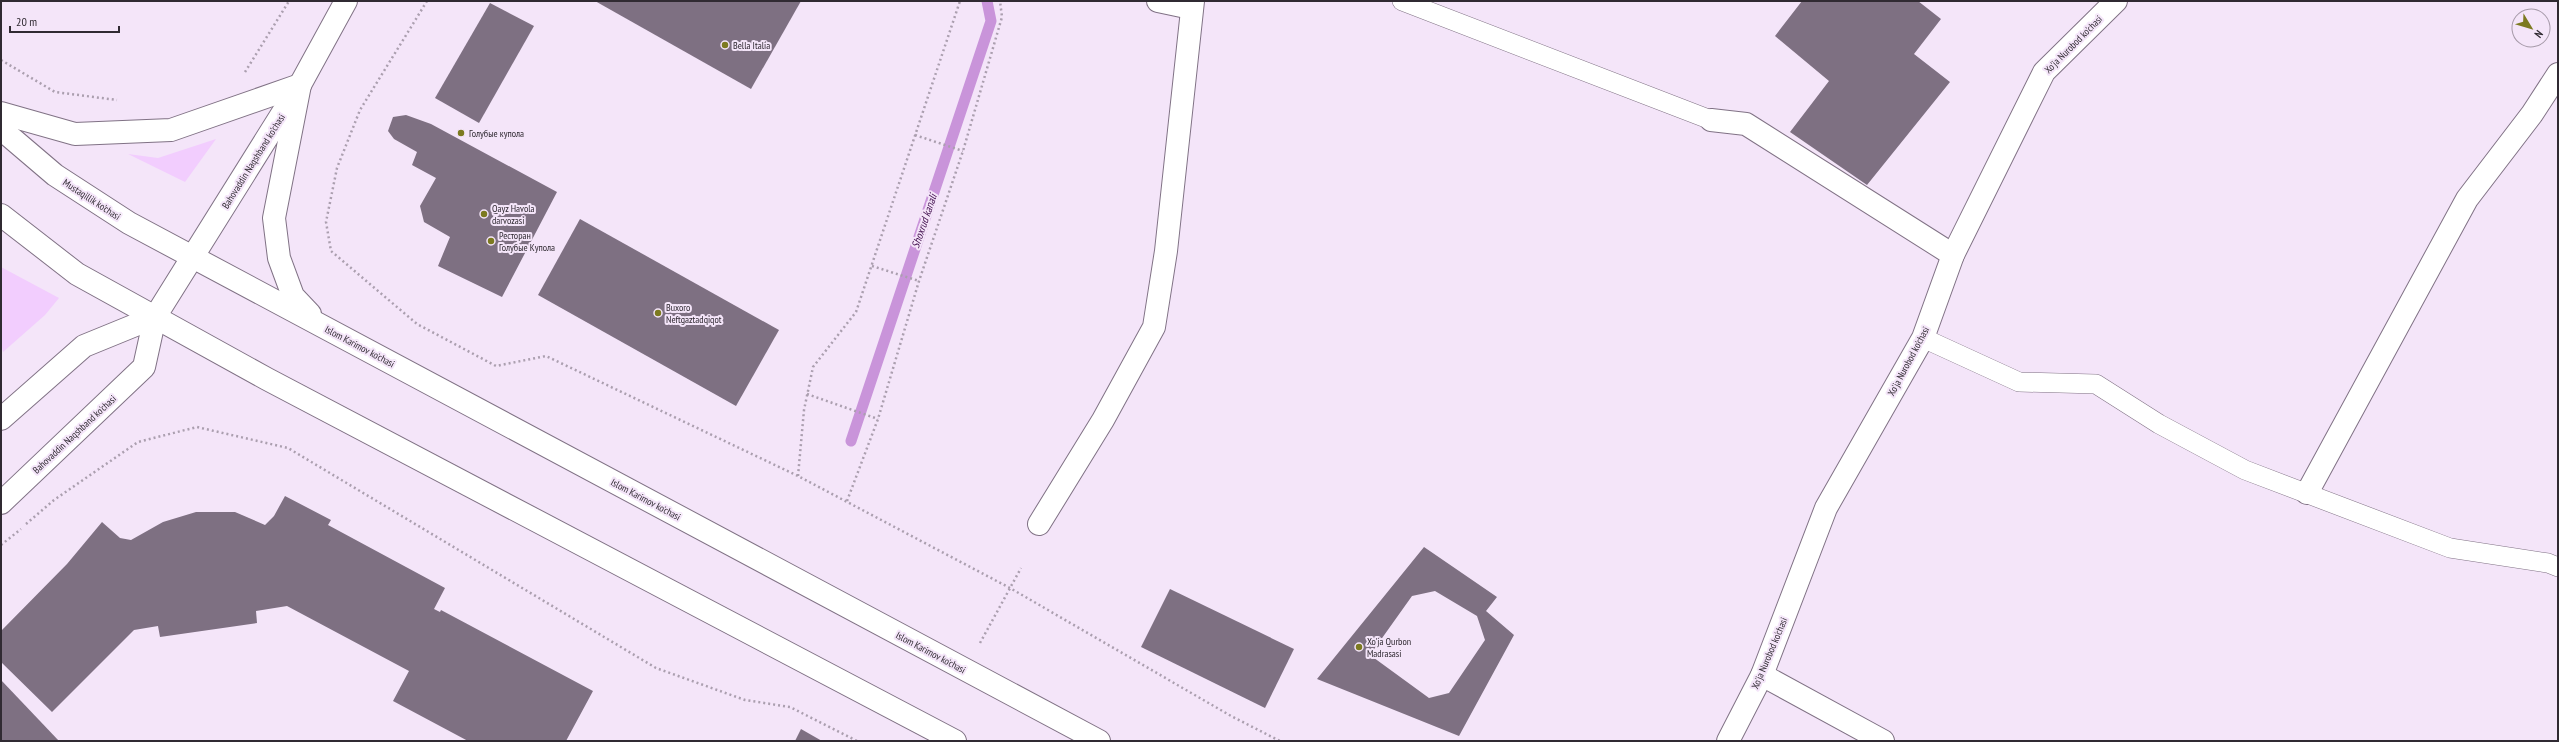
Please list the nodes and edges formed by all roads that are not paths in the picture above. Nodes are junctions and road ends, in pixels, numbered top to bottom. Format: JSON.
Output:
{"nodes":[{"id":1,"x":346,"y":1,"type":"edge"},
{"id":2,"x":1158,"y":1,"type":"edge"},
{"id":3,"x":1402,"y":1,"type":"edge"},
{"id":4,"x":2116,"y":1,"type":"edge"},
{"id":5,"x":1192,"y":5,"type":"edge"},
{"id":6,"x":2558,"y":74,"type":"edge"},
{"id":7,"x":300,"y":85,"type":"junction"},
{"id":8,"x":1,"y":113,"type":"edge"},
{"id":9,"x":1711,"y":120,"type":"joint"},
{"id":10,"x":1,"y":129,"type":"edge"},
{"id":11,"x":1,"y":215,"type":"edge"},
{"id":12,"x":1953,"y":255,"type":"junction"},
{"id":13,"x":192,"y":257,"type":"junction"},
{"id":14,"x":155,"y":317,"type":"junction"},
{"id":15,"x":319,"y":324,"type":"junction"},
{"id":16,"x":1923,"y":338,"type":"junction"},
{"id":17,"x":1,"y":419,"type":"edge"},
{"id":18,"x":2307,"y":493,"type":"junction"},
{"id":19,"x":1,"y":502,"type":"edge"},
{"id":20,"x":1039,"y":524,"type":"dead end"},
{"id":21,"x":2558,"y":567,"type":"edge"},
{"id":22,"x":1762,"y":675,"type":"junction"},
{"id":23,"x":955,"y":741,"type":"edge"},
{"id":24,"x":1099,"y":741,"type":"edge"},
{"id":25,"x":1728,"y":741,"type":"edge"},
{"id":26,"x":1883,"y":741,"type":"edge"}],
"edges":[{"from":1,"to":7,"type":"main road","name":"Bahovaddin Naqshband ko'chasi"},
{"from":2,"to":5,"type":"main road"},
{"from":3,"to":9,"type":"lane"},
{"from":4,"to":12,"type":"main road","name":"Xo'ja Nurobod ko'chasi"},
{"from":5,"to":20,"type":"main road"},
{"from":6,"to":18,"type":"main road"},
{"from":7,"to":8,"type":"main road"},
{"from":7,"to":13,"type":"main road","name":"Bahovaddin Naqshband ko'chasi"},
{"from":7,"to":15,"type":"main road"},
{"from":9,"to":12,"type":"main road"},
{"from":10,"to":13,"type":"main road","name":"Mustaqillik ko'chasi"},
{"from":11,"to":14,"type":"main road"},
{"from":12,"to":16,"type":"main road","name":"Xo'ja Nurobod ko'chasi"},
{"from":13,"to":14,"type":"main road","name":"Bahovaddin Naqshband ko'chasi"},
{"from":13,"to":15,"type":"main road","name":"Islom Karimov ko'chasi"},
{"from":14,"to":17,"type":"main road"},
{"from":14,"to":19,"type":"main road","name":"Bahovaddin Naqshband ko'chasi"},
{"from":14,"to":23,"type":"main road"},
{"from":15,"to":24,"type":"main road","name":"Islom Karimov ko'chasi"},
{"from":16,"to":18,"type":"lane"},
{"from":16,"to":22,"type":"main road","name":"Xo'ja Nurobod ko'chasi"},
{"from":18,"to":21,"type":"lane"},
{"from":22,"to":25,"type":"main road","name":"Xo'ja Nurobod ko'chasi"},
{"from":22,"to":26,"type":"main road"}]}
